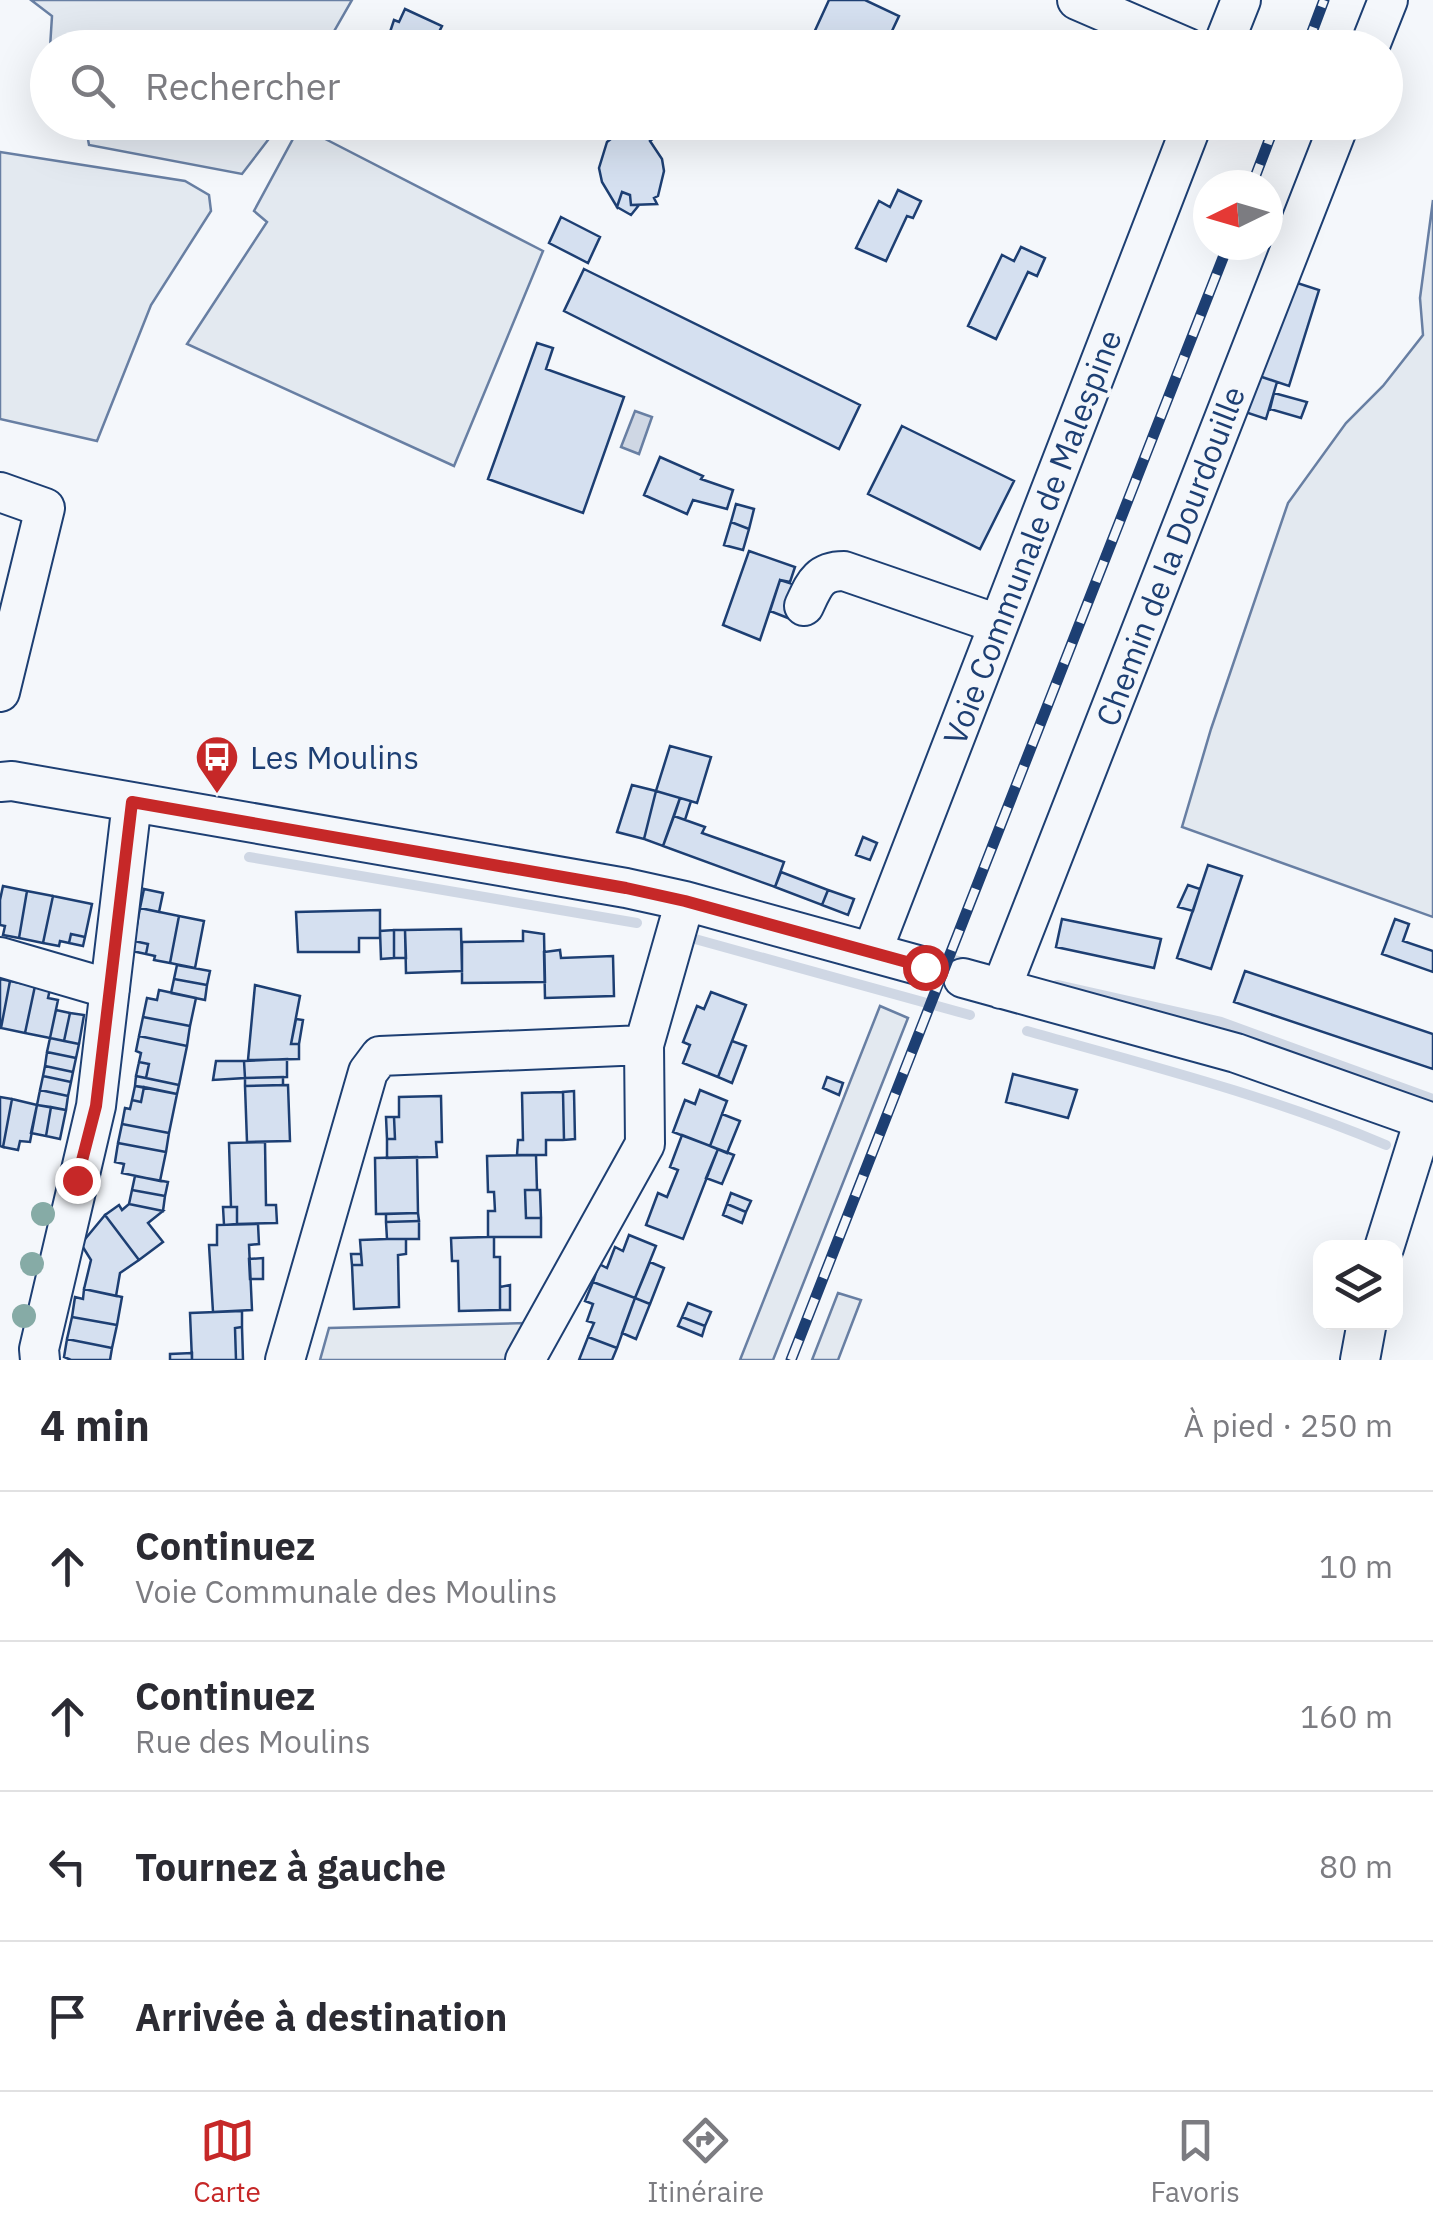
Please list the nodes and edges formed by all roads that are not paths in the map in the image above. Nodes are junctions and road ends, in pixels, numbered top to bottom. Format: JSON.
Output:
{"nodes":[{"id":1,"x":1076,"y":0,"type":"edge"},
{"id":2,"x":1241,"y":0,"type":"edge"},
{"id":3,"x":1388,"y":0,"type":"edge"},
{"id":4,"x":1146,"y":30,"type":"edge"},
{"id":5,"x":1229,"y":30,"type":"edge"},
{"id":6,"x":1376,"y":30,"type":"edge"},
{"id":7,"x":1186,"y":140,"type":"edge"},
{"id":8,"x":1333,"y":140,"type":"edge"},
{"id":9,"x":0,"y":492,"type":"edge"},
{"id":10,"x":804,"y":606,"type":"dead end"},
{"id":11,"x":998,"y":624,"type":"junction"},
{"id":12,"x":0,"y":692,"type":"edge"},
{"id":13,"x":0,"y":782,"type":"edge"},
{"id":14,"x":132,"y":802,"type":"junction"},
{"id":15,"x":685,"y":901,"type":"junction"},
{"id":16,"x":872,"y":952,"type":"junction"},
{"id":17,"x":0,"y":956,"type":"edge"},
{"id":18,"x":925,"y":967,"type":"dead end"},
{"id":19,"x":963,"y":978,"type":"dead end"},
{"id":20,"x":110,"y":989,"type":"junction"},
{"id":21,"x":1001,"y":989,"type":"junction"},
{"id":22,"x":644,"y":1044,"type":"junction"},
{"id":23,"x":1429,"y":1122,"type":"edge"},
{"id":24,"x":1387,"y":1240,"type":"edge"},
{"id":25,"x":1366,"y":1330,"type":"edge"},
{"id":26,"x":40,"y":1360,"type":"edge"},
{"id":27,"x":285,"y":1360,"type":"edge"},
{"id":28,"x":525,"y":1360,"type":"edge"},
{"id":29,"x":1360,"y":1360,"type":"edge"}],
"edges":[{"from":1,"to":4,"type":"street"},
{"from":2,"to":5,"type":"street"},
{"from":3,"to":6,"type":"street"},
{"from":7,"to":11,"type":"street","name":"Voie Communale de Malespine"},
{"from":8,"to":21,"type":"street","name":"Chemin de la Dourdouille"},
{"from":9,"to":12,"type":"street"},
{"from":10,"to":11,"type":"street"},
{"from":11,"to":16,"type":"street","name":"Voie Communale de Malespine"},
{"from":13,"to":14,"type":"street"},
{"from":14,"to":15,"type":"street"},
{"from":14,"to":20,"type":"street"},
{"from":15,"to":16,"type":"street"},
{"from":15,"to":22,"type":"street"},
{"from":16,"to":18,"type":"street"},
{"from":17,"to":20,"type":"street"},
{"from":19,"to":21,"type":"street"},
{"from":20,"to":26,"type":"street"},
{"from":21,"to":23,"type":"street"},
{"from":22,"to":27,"type":"street"},
{"from":22,"to":28,"type":"street"},
{"from":23,"to":24,"type":"street"},
{"from":25,"to":29,"type":"street"}]}
